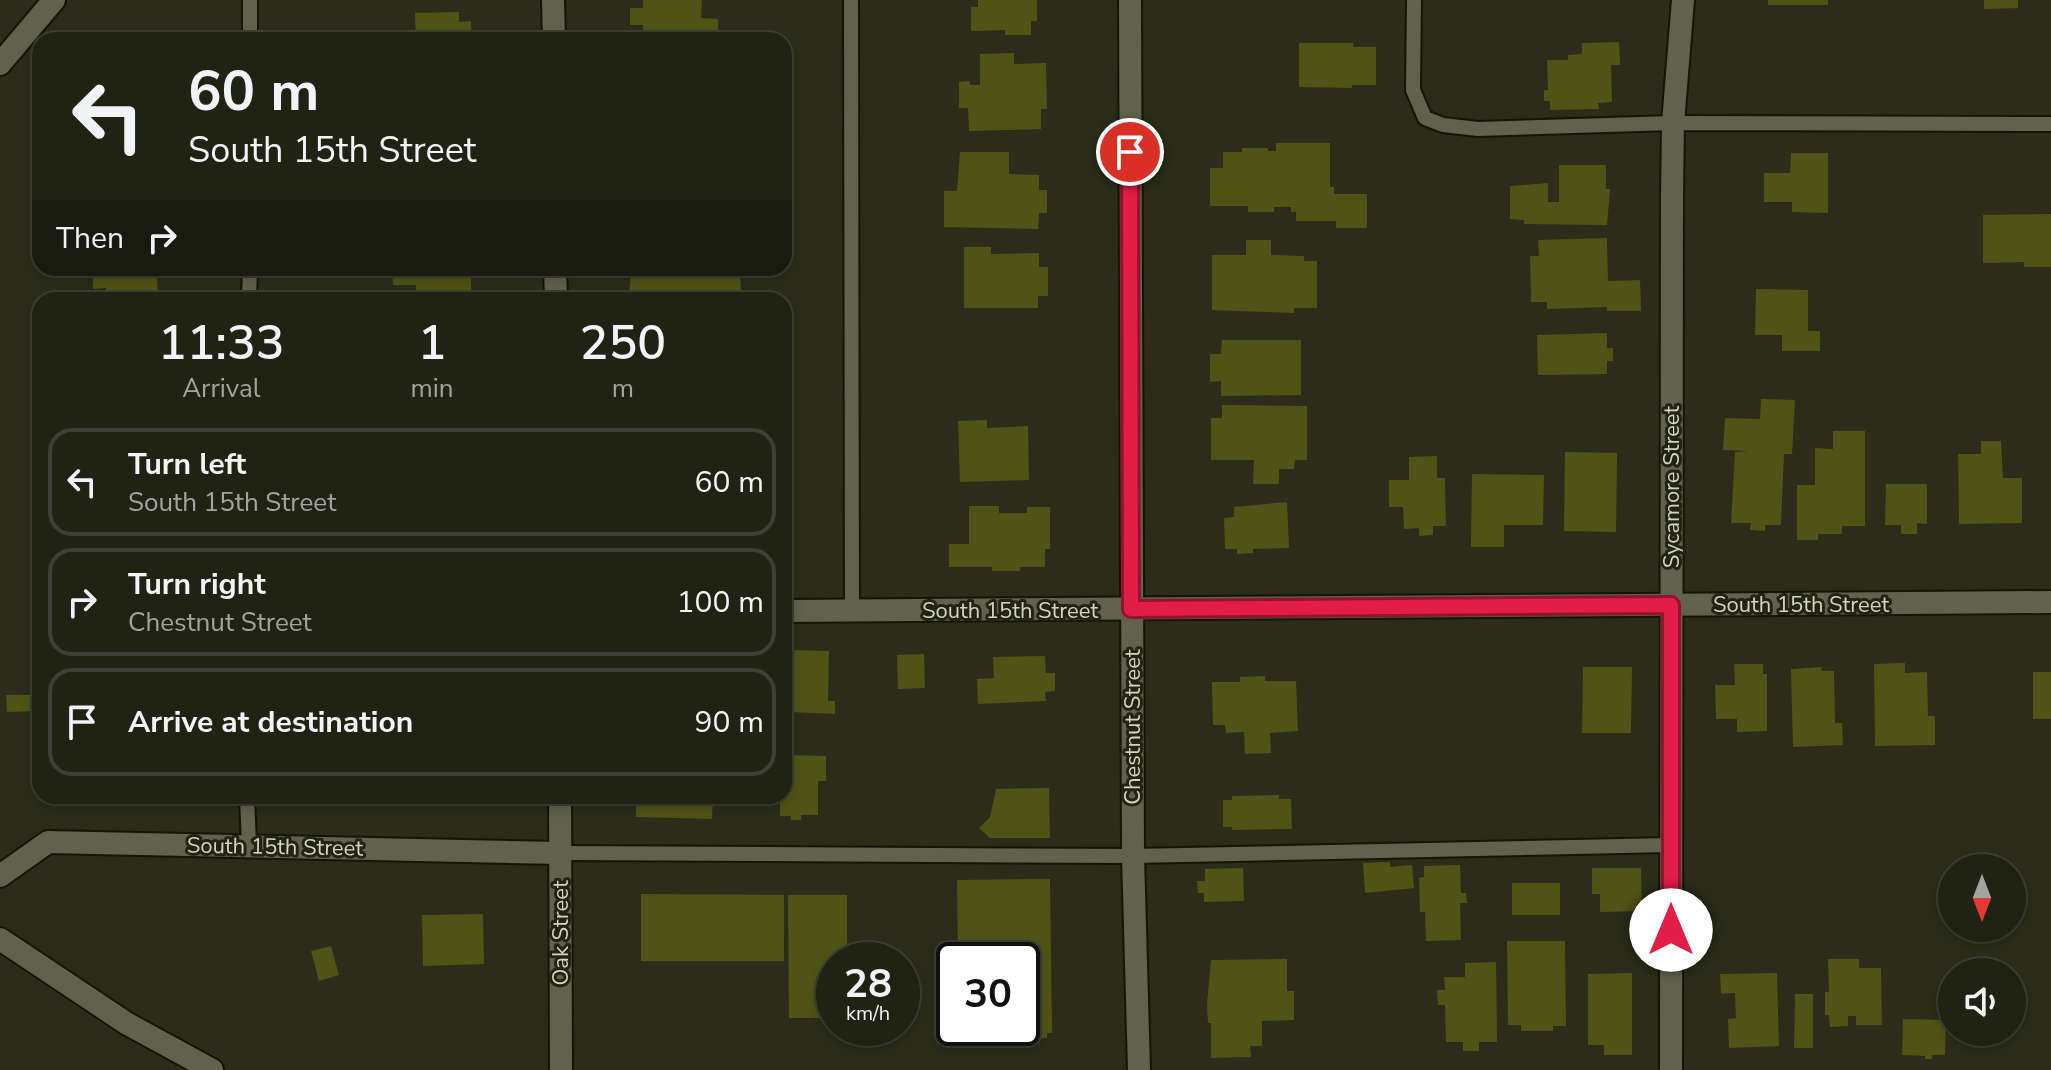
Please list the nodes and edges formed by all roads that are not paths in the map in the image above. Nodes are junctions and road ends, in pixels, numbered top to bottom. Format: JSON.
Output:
{"nodes":[{"id":1,"x":54,"y":0,"type":"edge"},
{"id":2,"x":250,"y":0,"type":"edge"},
{"id":3,"x":553,"y":0,"type":"edge"},
{"id":4,"x":851,"y":0,"type":"edge"},
{"id":5,"x":1130,"y":0,"type":"edge"},
{"id":6,"x":1414,"y":0,"type":"edge"},
{"id":7,"x":1683,"y":0,"type":"edge"},
{"id":8,"x":250,"y":32,"type":"edge"},
{"id":9,"x":554,"y":32,"type":"edge"},
{"id":10,"x":0,"y":64,"type":"edge"},
{"id":11,"x":1673,"y":123,"type":"junction"},
{"id":12,"x":2051,"y":124,"type":"edge"},
{"id":13,"x":2051,"y":602,"type":"edge"},
{"id":14,"x":1671,"y":605,"type":"junction"},
{"id":15,"x":1131,"y":609,"type":"junction"},
{"id":16,"x":792,"y":611,"type":"edge"},
{"id":17,"x":852,"y":611,"type":"junction"},
{"id":18,"x":247,"y":804,"type":"edge"},
{"id":19,"x":560,"y":804,"type":"edge"},
{"id":20,"x":249,"y":845,"type":"junction"},
{"id":21,"x":1671,"y":845,"type":"junction"},
{"id":22,"x":560,"y":853,"type":"junction"},
{"id":23,"x":1133,"y":856,"type":"junction"},
{"id":24,"x":0,"y":876,"type":"edge"},
{"id":25,"x":0,"y":939,"type":"edge"},
{"id":26,"x":212,"y":1070,"type":"edge"},
{"id":27,"x":561,"y":1070,"type":"edge"},
{"id":28,"x":1139,"y":1070,"type":"edge"},
{"id":29,"x":1671,"y":1070,"type":"edge"}],
"edges":[{"from":1,"to":10,"type":"street"},
{"from":2,"to":8,"type":"lane"},
{"from":3,"to":9,"type":"street"},
{"from":4,"to":17,"type":"lane"},
{"from":5,"to":15,"type":"street","name":"Chestnut Street"},
{"from":6,"to":11,"type":"lane"},
{"from":7,"to":11,"type":"street","name":"Sycamore Street"},
{"from":11,"to":12,"type":"lane"},
{"from":11,"to":14,"type":"street","name":"Sycamore Street"},
{"from":13,"to":14,"type":"street","name":"South 15th Street"},
{"from":14,"to":15,"type":"street","name":"South 15th Street"},
{"from":14,"to":21,"type":"street","name":"Sycamore Street"},
{"from":15,"to":17,"type":"street","name":"South 15th Street"},
{"from":15,"to":23,"type":"street","name":"Chestnut Street"},
{"from":16,"to":17,"type":"street","name":"South 15th Street"},
{"from":18,"to":20,"type":"lane"},
{"from":19,"to":22,"type":"street","name":"Oak Street"},
{"from":20,"to":22,"type":"street","name":"South 15th Street"},
{"from":20,"to":24,"type":"street","name":"South 15th Street"},
{"from":21,"to":23,"type":"lane"},
{"from":21,"to":29,"type":"street","name":"Sycamore Street"},
{"from":22,"to":23,"type":"lane"},
{"from":22,"to":27,"type":"street","name":"Oak Street"},
{"from":23,"to":28,"type":"street","name":"Chestnut Street"},
{"from":25,"to":26,"type":"street"}]}
